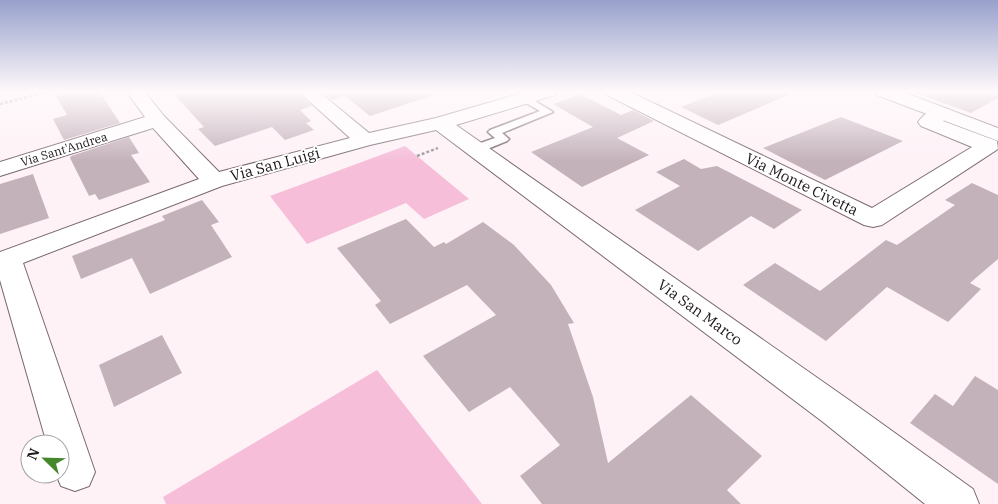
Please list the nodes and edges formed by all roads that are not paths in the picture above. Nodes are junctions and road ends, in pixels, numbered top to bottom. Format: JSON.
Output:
{"nodes":[{"id":1,"x":153,"y":115,"type":"edge"},
{"id":2,"x":335,"y":115,"type":"edge"},
{"id":3,"x":468,"y":115,"type":"edge"},
{"id":4,"x":541,"y":115,"type":"edge"},
{"id":5,"x":662,"y":115,"type":"edge"},
{"id":6,"x":940,"y":115,"type":"edge"},
{"id":7,"x":946,"y":115,"type":"edge"},
{"id":8,"x":157,"y":120,"type":"junction"},
{"id":9,"x":440,"y":123,"type":"junction"},
{"id":10,"x":998,"y":135,"type":"edge"},
{"id":11,"x":365,"y":140,"type":"junction"},
{"id":12,"x":476,"y":149,"type":"junction"},
{"id":13,"x":0,"y":169,"type":"edge"},
{"id":14,"x":214,"y":180,"type":"junction"},
{"id":15,"x":4,"y":260,"type":"edge"},
{"id":16,"x":75,"y":472,"type":"dead end"},
{"id":17,"x":958,"y":504,"type":"edge"}],
"edges":[{"from":1,"to":8,"type":"street"},
{"from":2,"to":11,"type":"street"},
{"from":3,"to":9,"type":"street","name":"Via San Luigi"},
{"from":4,"to":12,"type":"lane"},
{"from":5,"to":6,"type":"street","name":"Via Monte Civetta"},
{"from":7,"to":10,"type":"street"},
{"from":8,"to":13,"type":"street","name":"Via Sant'Andrea"},
{"from":8,"to":14,"type":"street"},
{"from":9,"to":11,"type":"street","name":"Via San Luigi"},
{"from":9,"to":12,"type":"street","name":"Via San Marco"},
{"from":11,"to":14,"type":"street","name":"Via San Luigi"},
{"from":12,"to":17,"type":"street","name":"Via San Marco"},
{"from":14,"to":15,"type":"street","name":"Via San Luigi"},
{"from":15,"to":16,"type":"street","name":"Via San Luigi"}]}
